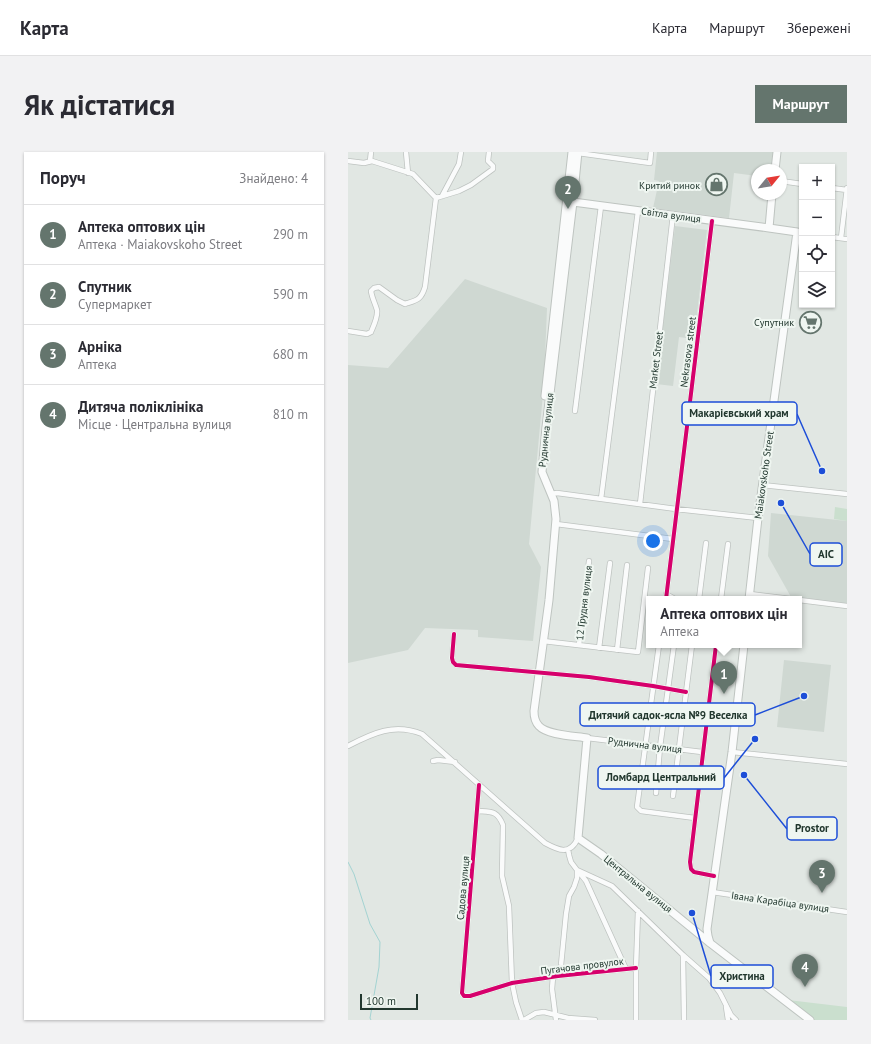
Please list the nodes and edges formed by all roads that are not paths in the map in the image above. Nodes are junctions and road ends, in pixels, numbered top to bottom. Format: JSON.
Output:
{"nodes":[{"id":1,"x":371,"y":152,"type":"edge"},
{"id":2,"x":406,"y":152,"type":"edge"},
{"id":3,"x":461,"y":152,"type":"edge"},
{"id":4,"x":489,"y":152,"type":"edge"},
{"id":5,"x":576,"y":152,"type":"edge"},
{"id":6,"x":651,"y":152,"type":"edge"},
{"id":7,"x":777,"y":152,"type":"edge"},
{"id":8,"x":348,"y":161,"type":"edge"},
{"id":9,"x":370,"y":161,"type":"junction"},
{"id":10,"x":776,"y":164,"type":"edge"},
{"id":11,"x":408,"y":173,"type":"junction"},
{"id":12,"x":787,"y":182,"type":"edge"},
{"id":13,"x":799,"y":184,"type":"edge"},
{"id":14,"x":835,"y":188,"type":"edge"},
{"id":15,"x":847,"y":190,"type":"edge"},
{"id":16,"x":442,"y":196,"type":"junction"},
{"id":17,"x":436,"y":198,"type":"junction"},
{"id":18,"x":771,"y":200,"type":"edge"},
{"id":19,"x":573,"y":202,"type":"junction"},
{"id":20,"x":601,"y":206,"type":"junction"},
{"id":21,"x":638,"y":211,"type":"junction"},
{"id":22,"x":673,"y":215,"type":"junction"},
{"id":23,"x":712,"y":220,"type":"junction"},
{"id":24,"x":769,"y":228,"type":"junction"},
{"id":25,"x":799,"y":233,"type":"edge"},
{"id":26,"x":835,"y":237,"type":"edge"},
{"id":27,"x":841,"y":238,"type":"junction"},
{"id":28,"x":847,"y":239,"type":"edge"},
{"id":29,"x":348,"y":331,"type":"edge"},
{"id":30,"x":575,"y":411,"type":"dead end"},
{"id":31,"x":762,"y":485,"type":"junction"},
{"id":32,"x":551,"y":494,"type":"junction"},
{"id":33,"x":847,"y":494,"type":"edge"},
{"id":34,"x":601,"y":499,"type":"junction"},
{"id":35,"x":640,"y":504,"type":"junction"},
{"id":36,"x":676,"y":509,"type":"junction"},
{"id":37,"x":758,"y":518,"type":"junction"},
{"id":38,"x":556,"y":521,"type":"junction"},
{"id":39,"x":673,"y":539,"type":"junction"},
{"id":40,"x":706,"y":543,"type":"dead end"},
{"id":41,"x":728,"y":544,"type":"dead end"},
{"id":42,"x":589,"y":561,"type":"dead end"},
{"id":43,"x":610,"y":563,"type":"dead end"},
{"id":44,"x":627,"y":566,"type":"dead end"},
{"id":45,"x":648,"y":568,"type":"dead end"},
{"id":46,"x":666,"y":596,"type":"edge"},
{"id":47,"x":699,"y":596,"type":"edge"},
{"id":48,"x":721,"y":596,"type":"edge"},
{"id":49,"x":750,"y":596,"type":"edge"},
{"id":50,"x":802,"y":600,"type":"edge"},
{"id":51,"x":847,"y":606,"type":"edge"},
{"id":52,"x":454,"y":634,"type":"dead end"},
{"id":53,"x":543,"y":641,"type":"junction"},
{"id":54,"x":579,"y":646,"type":"junction"},
{"id":55,"x":600,"y":648,"type":"junction"},
{"id":56,"x":659,"y":648,"type":"edge"},
{"id":57,"x":674,"y":648,"type":"edge"},
{"id":58,"x":692,"y":648,"type":"edge"},
{"id":59,"x":716,"y":648,"type":"edge"},
{"id":60,"x":744,"y":648,"type":"edge"},
{"id":61,"x":617,"y":650,"type":"junction"},
{"id":62,"x":538,"y":672,"type":"junction"},
{"id":63,"x":653,"y":686,"type":"junction"},
{"id":64,"x":668,"y":690,"type":"junction"},
{"id":65,"x":686,"y":692,"type":"junction"},
{"id":66,"x":587,"y":738,"type":"junction"},
{"id":67,"x":645,"y":745,"type":"junction"},
{"id":68,"x":348,"y":746,"type":"edge"},
{"id":69,"x":660,"y":747,"type":"junction"},
{"id":70,"x":679,"y":750,"type":"junction"},
{"id":71,"x":702,"y":752,"type":"junction"},
{"id":72,"x":732,"y":752,"type":"junction"},
{"id":73,"x":433,"y":761,"type":"dead end"},
{"id":74,"x":455,"y":762,"type":"junction"},
{"id":75,"x":847,"y":764,"type":"edge"},
{"id":76,"x":479,"y":785,"type":"junction"},
{"id":77,"x":656,"y":793,"type":"dead end"},
{"id":78,"x":673,"y":796,"type":"dead end"},
{"id":79,"x":477,"y":811,"type":"junction"},
{"id":80,"x":695,"y":818,"type":"junction"},
{"id":81,"x":576,"y":842,"type":"junction"},
{"id":82,"x":568,"y":849,"type":"junction"},
{"id":83,"x":577,"y":870,"type":"junction"},
{"id":84,"x":714,"y":876,"type":"junction"},
{"id":85,"x":712,"y":892,"type":"junction"},
{"id":86,"x":638,"y":911,"type":"junction"},
{"id":87,"x":847,"y":912,"type":"edge"},
{"id":88,"x":707,"y":929,"type":"junction"},
{"id":89,"x":697,"y":932,"type":"junction"},
{"id":90,"x":710,"y":943,"type":"junction"},
{"id":91,"x":683,"y":955,"type":"junction"},
{"id":92,"x":636,"y":968,"type":"junction"},
{"id":93,"x":626,"y":969,"type":"junction"},
{"id":94,"x":555,"y":977,"type":"junction"},
{"id":95,"x":512,"y":982,"type":"junction"},
{"id":96,"x":462,"y":993,"type":"joint"},
{"id":97,"x":726,"y":1004,"type":"junction"},
{"id":98,"x":556,"y":1018,"type":"edge"},
{"id":99,"x":523,"y":1020,"type":"edge"},
{"id":100,"x":595,"y":1020,"type":"edge"},
{"id":101,"x":636,"y":1020,"type":"edge"},
{"id":102,"x":684,"y":1020,"type":"edge"},
{"id":103,"x":728,"y":1020,"type":"edge"},
{"id":104,"x":736,"y":1020,"type":"edge"},
{"id":105,"x":810,"y":1020,"type":"edge"}],
"edges":[{"from":1,"to":9,"type":"street"},
{"from":2,"to":11,"type":"street"},
{"from":3,"to":16,"type":"street"},
{"from":4,"to":16,"type":"street"},
{"from":5,"to":6,"type":"street"},
{"from":5,"to":19,"type":"main road","name":"Руднична вулиця"},
{"from":5,"to":38,"type":"main road"},
{"from":7,"to":10,"type":"main road"},
{"from":8,"to":9,"type":"street"},
{"from":9,"to":11,"type":"street"},
{"from":11,"to":17,"type":"street"},
{"from":12,"to":13,"type":"street"},
{"from":14,"to":15,"type":"street"},
{"from":15,"to":27,"type":"street"},
{"from":16,"to":17,"type":"street"},
{"from":17,"to":29,"type":"street"},
{"from":18,"to":24,"type":"main road"},
{"from":19,"to":20,"type":"main road","name":"Світла вулиця"},
{"from":19,"to":32,"type":"main road","name":"Руднична вулиця"},
{"from":20,"to":21,"type":"main road","name":"Світла вулиця"},
{"from":20,"to":30,"type":"street"},
{"from":21,"to":22,"type":"main road","name":"Світла вулиця"},
{"from":21,"to":34,"type":"street"},
{"from":22,"to":23,"type":"main road","name":"Світла вулиця"},
{"from":22,"to":35,"type":"street","name":"Market Street"},
{"from":23,"to":24,"type":"main road","name":"Світла вулиця"},
{"from":23,"to":36,"type":"street","name":"Nekrasova street"},
{"from":24,"to":25,"type":"main road","name":"Світла вулиця"},
{"from":25,"to":31,"type":"main road","name":"Maiakovskoho Street"},
{"from":26,"to":27,"type":"street"},
{"from":27,"to":28,"type":"street"},
{"from":31,"to":33,"type":"street"},
{"from":31,"to":37,"type":"main road","name":"Maiakovskoho Street"},
{"from":32,"to":34,"type":"street"},
{"from":32,"to":38,"type":"main road","name":"Руднична вулиця"},
{"from":34,"to":35,"type":"street"},
{"from":35,"to":36,"type":"street"},
{"from":36,"to":37,"type":"street"},
{"from":36,"to":39,"type":"street","name":"Nekrasova street"},
{"from":37,"to":49,"type":"main road","name":"Maiakovskoho Street"},
{"from":38,"to":39,"type":"street"},
{"from":38,"to":53,"type":"main road","name":"Руднична вулиця"},
{"from":39,"to":46,"type":"street","name":"Nekrasova street"},
{"from":40,"to":47,"type":"street"},
{"from":41,"to":48,"type":"street"},
{"from":42,"to":54,"type":"street","name":"12 Грудня вулиця"},
{"from":43,"to":55,"type":"street","name":"12 Грудня вулиця"},
{"from":44,"to":61,"type":"street"},
{"from":45,"to":61,"type":"street","name":"12 Грудня вулиця"},
{"from":50,"to":51,"type":"street"},
{"from":52,"to":62,"type":"street"},
{"from":53,"to":54,"type":"street","name":"12 Грудня вулиця"},
{"from":53,"to":62,"type":"main road","name":"Руднична вулиця"},
{"from":54,"to":55,"type":"street","name":"12 Грудня вулиця"},
{"from":55,"to":61,"type":"street","name":"12 Грудня вулиця"},
{"from":56,"to":63,"type":"street"},
{"from":57,"to":64,"type":"street"},
{"from":58,"to":65,"type":"street"},
{"from":59,"to":71,"type":"street"},
{"from":60,"to":72,"type":"main road"},
{"from":62,"to":63,"type":"street"},
{"from":62,"to":66,"type":"main road","name":"Руднична вулиця"},
{"from":63,"to":64,"type":"street"},
{"from":63,"to":67,"type":"street"},
{"from":64,"to":65,"type":"street"},
{"from":64,"to":69,"type":"street"},
{"from":65,"to":70,"type":"street"},
{"from":66,"to":67,"type":"street","name":"Руднична вулиця"},
{"from":66,"to":81,"type":"main road"},
{"from":67,"to":69,"type":"street","name":"Руднична вулиця"},
{"from":67,"to":80,"type":"street"},
{"from":68,"to":74,"type":"street"},
{"from":69,"to":70,"type":"street","name":"Руднична вулиця"},
{"from":69,"to":77,"type":"street"},
{"from":70,"to":71,"type":"street","name":"Руднична вулиця"},
{"from":70,"to":78,"type":"street"},
{"from":71,"to":80,"type":"street"},
{"from":72,"to":75,"type":"street"},
{"from":72,"to":84,"type":"main road"},
{"from":73,"to":74,"type":"street"},
{"from":74,"to":76,"type":"street"},
{"from":76,"to":79,"type":"street","name":"Садова вулиця"},
{"from":76,"to":82,"type":"street"},
{"from":79,"to":95,"type":"street"},
{"from":79,"to":96,"type":"street","name":"Садова вулиця"},
{"from":80,"to":84,"type":"street"},
{"from":81,"to":82,"type":"street"},
{"from":81,"to":89,"type":"main road","name":"Центральна вулиця"},
{"from":82,"to":83,"type":"street"},
{"from":83,"to":86,"type":"street"},
{"from":83,"to":93,"type":"street"},
{"from":83,"to":94,"type":"street"},
{"from":84,"to":85,"type":"main road"},
{"from":85,"to":87,"type":"street","name":"Івана Карабіца вулиця"},
{"from":85,"to":88,"type":"main road"},
{"from":86,"to":91,"type":"street"},
{"from":86,"to":92,"type":"street"},
{"from":88,"to":89,"type":"main road"},
{"from":88,"to":90,"type":"main road"},
{"from":89,"to":90,"type":"main road","name":"Центральна вулиця"},
{"from":90,"to":105,"type":"main road","name":"Центральна вулиця"},
{"from":91,"to":97,"type":"street"},
{"from":91,"to":102,"type":"street"},
{"from":92,"to":93,"type":"street","name":"Пугачова провулок"},
{"from":92,"to":101,"type":"street"},
{"from":93,"to":94,"type":"street","name":"Пугачова провулок"},
{"from":94,"to":95,"type":"street","name":"Пугачова провулок"},
{"from":94,"to":98,"type":"street"},
{"from":95,"to":96,"type":"street","name":"Пугачова провулок"},
{"from":95,"to":99,"type":"street"},
{"from":97,"to":103,"type":"street"},
{"from":97,"to":104,"type":"street"},
{"from":98,"to":99,"type":"street"},
{"from":98,"to":100,"type":"street"}]}
